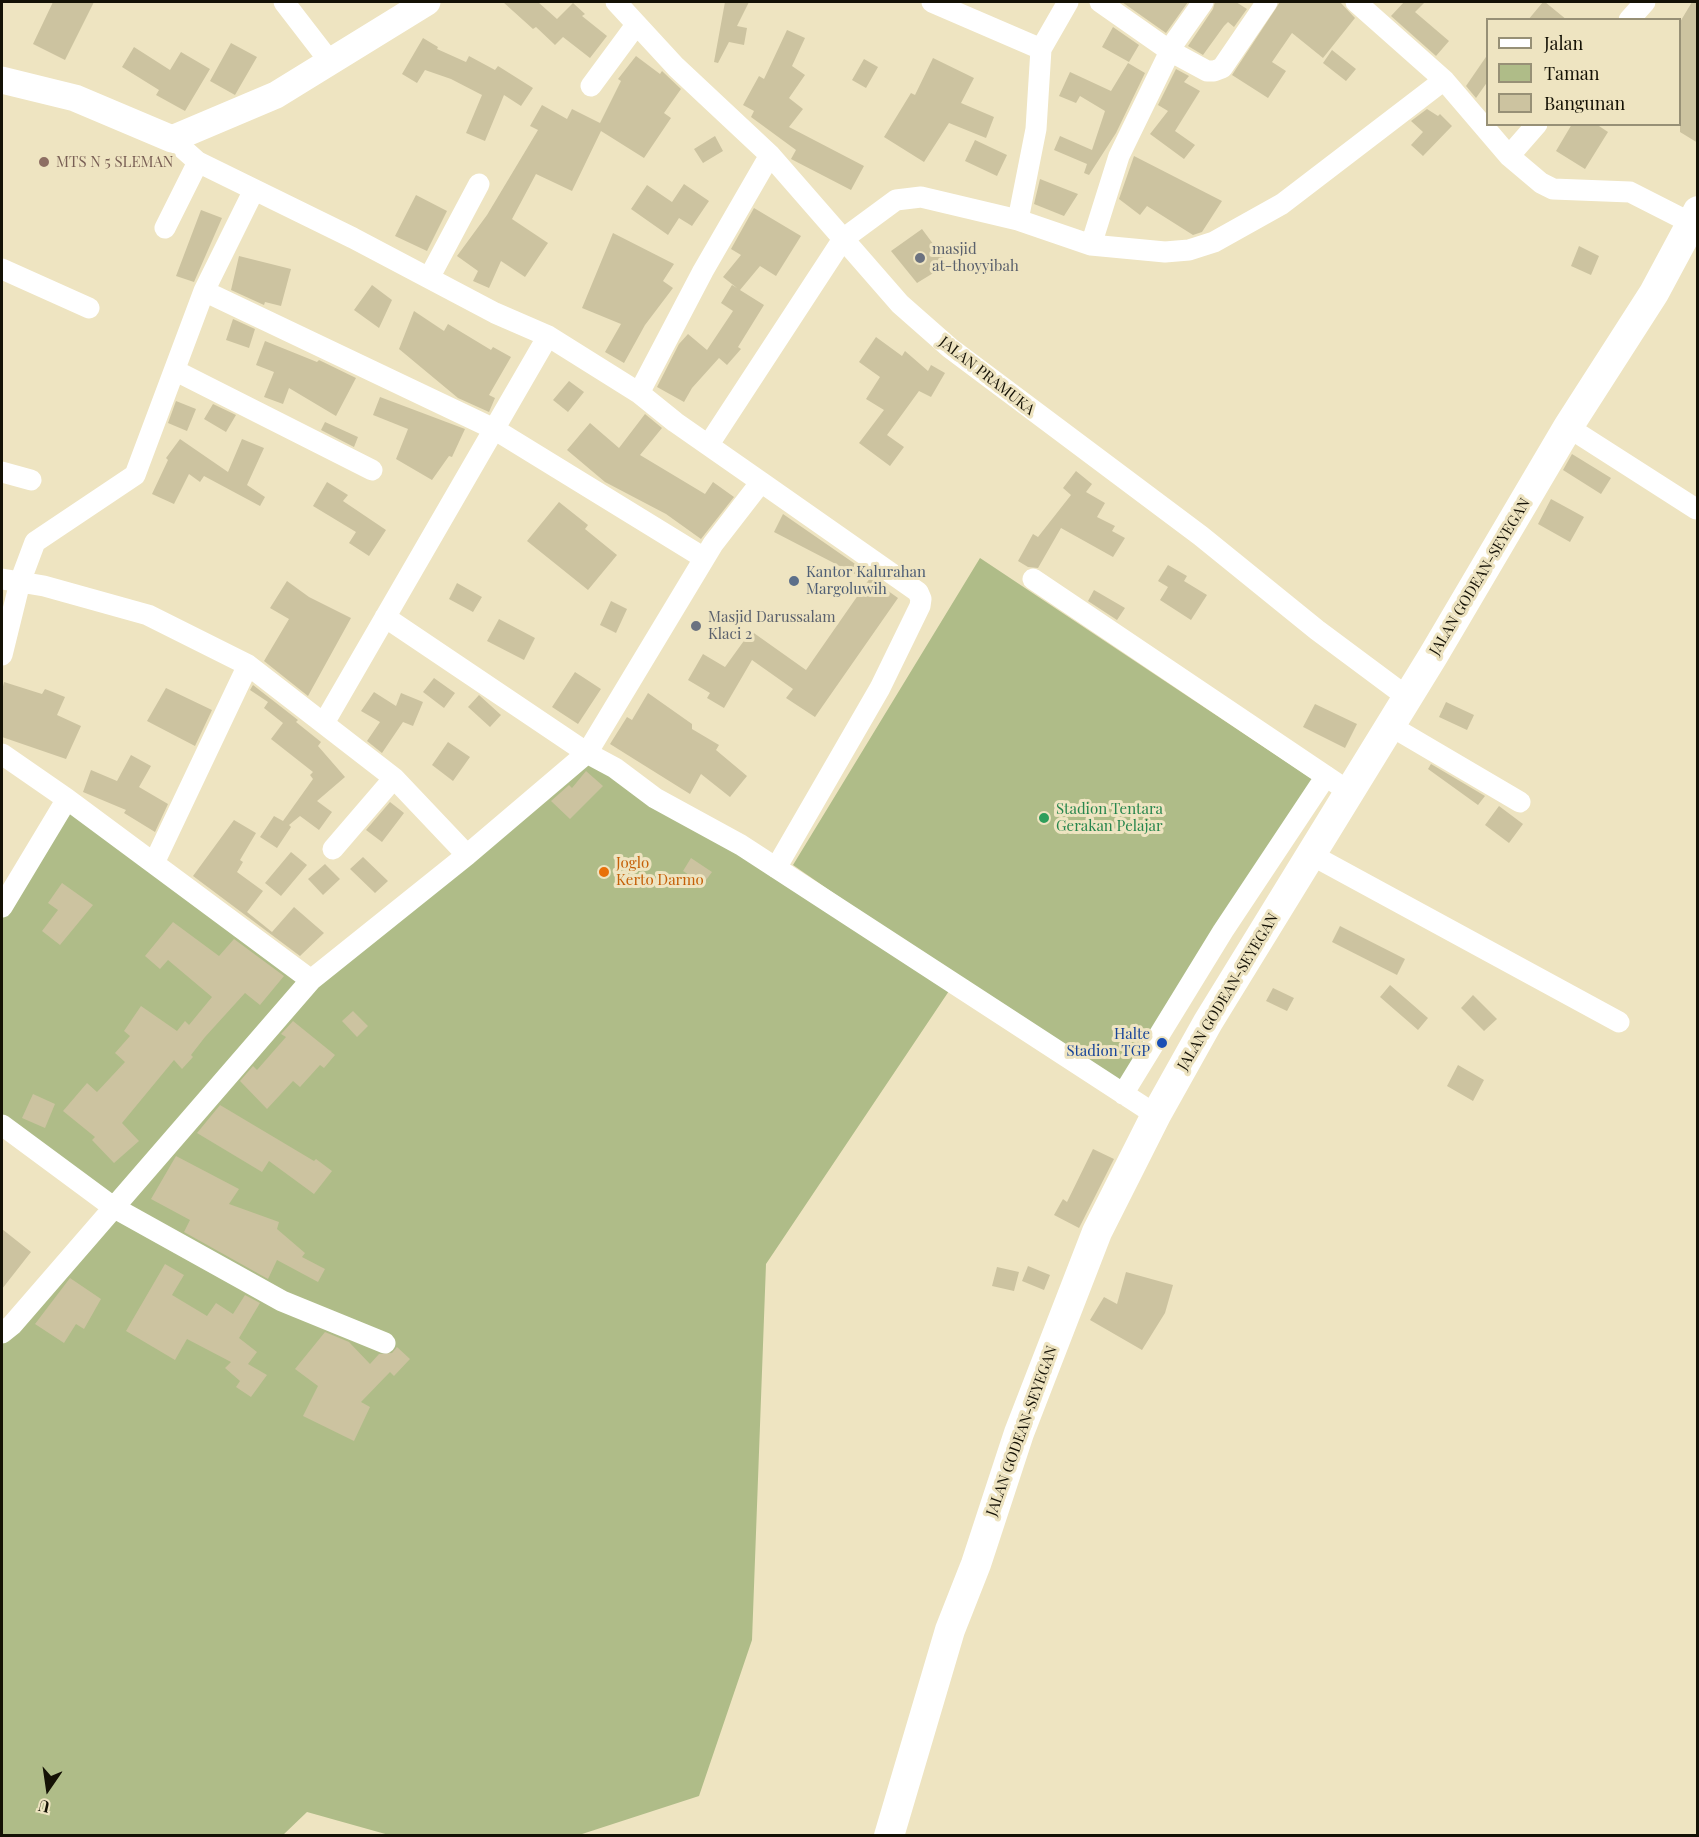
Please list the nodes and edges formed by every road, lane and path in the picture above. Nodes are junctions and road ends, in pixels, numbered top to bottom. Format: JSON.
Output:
{"nodes":[{"id":1,"x":284,"y":2,"type":"edge"},
{"id":2,"x":427,"y":2,"type":"edge"},
{"id":3,"x":616,"y":2,"type":"edge"},
{"id":4,"x":932,"y":2,"type":"edge"},
{"id":5,"x":1068,"y":2,"type":"edge"},
{"id":6,"x":1100,"y":2,"type":"edge"},
{"id":7,"x":1203,"y":2,"type":"edge"},
{"id":8,"x":1267,"y":2,"type":"edge"},
{"id":9,"x":1356,"y":2,"type":"edge"},
{"id":10,"x":1645,"y":2,"type":"edge"},
{"id":11,"x":1631,"y":18,"type":"edge"},
{"id":12,"x":636,"y":25,"type":"junction"},
{"id":13,"x":1041,"y":49,"type":"junction"},
{"id":14,"x":1170,"y":51,"type":"junction"},
{"id":15,"x":331,"y":63,"type":"junction"},
{"id":16,"x":2,"y":80,"type":"edge"},
{"id":17,"x":1444,"y":80,"type":"junction"},
{"id":18,"x":591,"y":86,"type":"dead end"},
{"id":19,"x":1535,"y":126,"type":"edge"},
{"id":20,"x":172,"y":139,"type":"junction"},
{"id":21,"x":770,"y":155,"type":"junction"},
{"id":22,"x":1509,"y":156,"type":"junction"},
{"id":23,"x":198,"y":162,"type":"junction"},
{"id":24,"x":479,"y":184,"type":"dead end"},
{"id":25,"x":254,"y":190,"type":"junction"},
{"id":26,"x":1694,"y":217,"type":"edge"},
{"id":27,"x":1018,"y":220,"type":"junction"},
{"id":28,"x":165,"y":228,"type":"dead end"},
{"id":29,"x":843,"y":239,"type":"junction"},
{"id":30,"x":1091,"y":245,"type":"junction"},
{"id":31,"x":2,"y":269,"type":"edge"},
{"id":32,"x":429,"y":278,"type":"junction"},
{"id":33,"x":204,"y":291,"type":"junction"},
{"id":34,"x":89,"y":308,"type":"dead end"},
{"id":35,"x":549,"y":336,"type":"junction"},
{"id":36,"x":176,"y":371,"type":"junction"},
{"id":37,"x":639,"y":393,"type":"junction"},
{"id":38,"x":1568,"y":427,"type":"junction"},
{"id":39,"x":494,"y":429,"type":"junction"},
{"id":40,"x":710,"y":444,"type":"junction"},
{"id":41,"x":372,"y":470,"type":"dead end"},
{"id":42,"x":2,"y":472,"type":"edge"},
{"id":43,"x":31,"y":480,"type":"dead end"},
{"id":44,"x":761,"y":482,"type":"junction"},
{"id":45,"x":1696,"y":509,"type":"dead end"},
{"id":46,"x":704,"y":558,"type":"junction"},
{"id":47,"x":1033,"y":579,"type":"dead end"},
{"id":48,"x":11,"y":580,"type":"edge"},
{"id":49,"x":385,"y":617,"type":"junction"},
{"id":50,"x":2,"y":655,"type":"edge"},
{"id":51,"x":248,"y":665,"type":"junction"},
{"id":52,"x":1407,"y":697,"type":"junction"},
{"id":53,"x":324,"y":723,"type":"junction"},
{"id":54,"x":1389,"y":725,"type":"junction"},
{"id":55,"x":587,"y":753,"type":"junction"},
{"id":56,"x":2,"y":754,"type":"edge"},
{"id":57,"x":394,"y":778,"type":"junction"},
{"id":58,"x":1337,"y":783,"type":"junction"},
{"id":59,"x":67,"y":799,"type":"junction"},
{"id":60,"x":1520,"y":802,"type":"dead end"},
{"id":61,"x":333,"y":849,"type":"dead end"},
{"id":62,"x":1310,"y":854,"type":"junction"},
{"id":63,"x":467,"y":855,"type":"junction"},
{"id":64,"x":154,"y":863,"type":"junction"},
{"id":65,"x":776,"y":868,"type":"junction"},
{"id":66,"x":3,"y":902,"type":"edge"},
{"id":67,"x":311,"y":980,"type":"junction"},
{"id":68,"x":1619,"y":1022,"type":"dead end"},
{"id":69,"x":1123,"y":1094,"type":"junction"},
{"id":70,"x":1156,"y":1115,"type":"junction"},
{"id":71,"x":2,"y":1125,"type":"edge"},
{"id":72,"x":113,"y":1207,"type":"junction"},
{"id":73,"x":5,"y":1324,"type":"edge"},
{"id":74,"x":385,"y":1343,"type":"dead end"},
{"id":75,"x":889,"y":1836,"type":"edge"}],
"edges":[{"from":1,"to":15,"type":"street"},
{"from":2,"to":15,"type":"street"},
{"from":3,"to":12,"type":"street","name":"JALAN PRAMUKA"},
{"from":4,"to":13,"type":"street"},
{"from":5,"to":13,"type":"street"},
{"from":6,"to":14,"type":"street"},
{"from":7,"to":14,"type":"street"},
{"from":8,"to":14,"type":"street"},
{"from":9,"to":17,"type":"street"},
{"from":10,"to":11,"type":"street"},
{"from":12,"to":18,"type":"street"},
{"from":12,"to":21,"type":"street","name":"JALAN PRAMUKA"},
{"from":13,"to":27,"type":"street"},
{"from":14,"to":30,"type":"street"},
{"from":15,"to":20,"type":"street"},
{"from":16,"to":20,"type":"street"},
{"from":17,"to":22,"type":"street"},
{"from":17,"to":30,"type":"street"},
{"from":19,"to":22,"type":"street"},
{"from":20,"to":23,"type":"street"},
{"from":21,"to":29,"type":"street","name":"JALAN PRAMUKA"},
{"from":21,"to":37,"type":"street"},
{"from":22,"to":26,"type":"street"},
{"from":23,"to":25,"type":"street"},
{"from":23,"to":28,"type":"street"},
{"from":24,"to":32,"type":"street"},
{"from":25,"to":32,"type":"street"},
{"from":25,"to":33,"type":"street"},
{"from":26,"to":38,"type":"main road","name":"JALAN GODEAN-SEYEGAN"},
{"from":27,"to":29,"type":"street"},
{"from":27,"to":30,"type":"street"},
{"from":29,"to":40,"type":"street"},
{"from":29,"to":52,"type":"street","name":"JALAN PRAMUKA"},
{"from":31,"to":34,"type":"street"},
{"from":32,"to":35,"type":"street"},
{"from":33,"to":36,"type":"street"},
{"from":33,"to":39,"type":"street"},
{"from":35,"to":37,"type":"street"},
{"from":35,"to":39,"type":"street"},
{"from":36,"to":41,"type":"street"},
{"from":36,"to":48,"type":"street"},
{"from":37,"to":40,"type":"street"},
{"from":38,"to":45,"type":"street"},
{"from":38,"to":52,"type":"main road","name":"JALAN GODEAN-SEYEGAN"},
{"from":39,"to":46,"type":"street"},
{"from":39,"to":49,"type":"street"},
{"from":40,"to":44,"type":"street"},
{"from":42,"to":43,"type":"street"},
{"from":44,"to":46,"type":"street"},
{"from":44,"to":65,"type":"street"},
{"from":46,"to":55,"type":"street"},
{"from":47,"to":58,"type":"street"},
{"from":48,"to":50,"type":"street"},
{"from":48,"to":51,"type":"street"},
{"from":49,"to":53,"type":"street"},
{"from":49,"to":55,"type":"street"},
{"from":51,"to":53,"type":"street"},
{"from":51,"to":64,"type":"street"},
{"from":52,"to":54,"type":"main road","name":"JALAN GODEAN-SEYEGAN"},
{"from":53,"to":57,"type":"street"},
{"from":54,"to":58,"type":"main road","name":"JALAN GODEAN-SEYEGAN"},
{"from":54,"to":60,"type":"street"},
{"from":55,"to":63,"type":"street"},
{"from":55,"to":65,"type":"street"},
{"from":56,"to":59,"type":"street"},
{"from":57,"to":61,"type":"street"},
{"from":57,"to":63,"type":"street"},
{"from":58,"to":62,"type":"main road","name":"JALAN GODEAN-SEYEGAN"},
{"from":58,"to":69,"type":"street"},
{"from":59,"to":64,"type":"street"},
{"from":59,"to":66,"type":"street"},
{"from":62,"to":68,"type":"street"},
{"from":62,"to":70,"type":"main road","name":"JALAN GODEAN-SEYEGAN"},
{"from":63,"to":67,"type":"street"},
{"from":64,"to":67,"type":"street"},
{"from":65,"to":69,"type":"street"},
{"from":67,"to":72,"type":"street"},
{"from":69,"to":70,"type":"street"},
{"from":70,"to":75,"type":"main road","name":"JALAN GODEAN-SEYEGAN"},
{"from":71,"to":72,"type":"street"},
{"from":72,"to":73,"type":"street"},
{"from":72,"to":74,"type":"street"}]}
